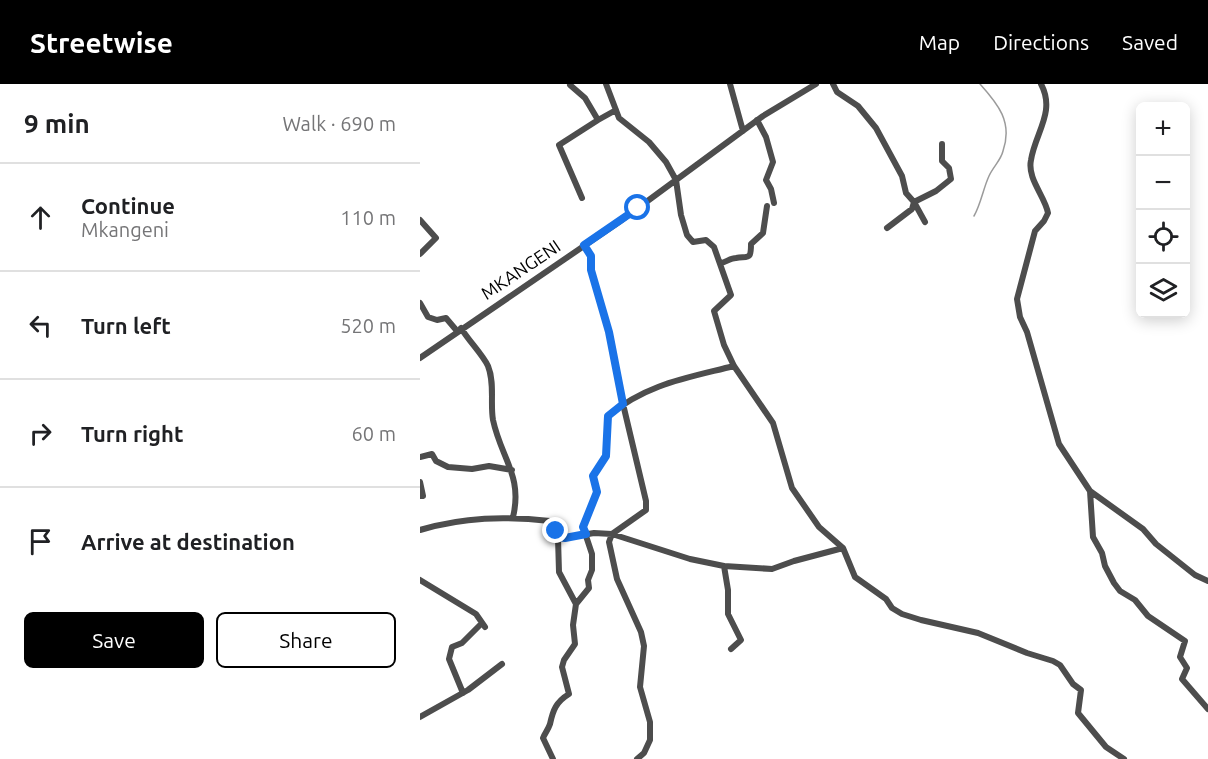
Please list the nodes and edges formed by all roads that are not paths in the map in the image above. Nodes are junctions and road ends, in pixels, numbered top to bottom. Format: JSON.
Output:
{"nodes":[{"id":1,"x":606,"y":84,"type":"edge"},
{"id":2,"x":730,"y":84,"type":"edge"},
{"id":3,"x":816,"y":84,"type":"edge"},
{"id":4,"x":833,"y":84,"type":"edge"},
{"id":5,"x":1041,"y":84,"type":"edge"},
{"id":6,"x":570,"y":85,"type":"edge"},
{"id":7,"x":616,"y":110,"type":"junction"},
{"id":8,"x":598,"y":120,"type":"junction"},
{"id":9,"x":757,"y":120,"type":"junction"},
{"id":10,"x":742,"y":131,"type":"junction"},
{"id":11,"x":942,"y":144,"type":"dead end"},
{"id":12,"x":676,"y":180,"type":"junction"},
{"id":13,"x":582,"y":198,"type":"dead end"},
{"id":14,"x":914,"y":202,"type":"junction"},
{"id":15,"x":774,"y":203,"type":"dead end"},
{"id":16,"x":767,"y":206,"type":"dead end"},
{"id":17,"x":420,"y":220,"type":"edge"},
{"id":18,"x":925,"y":222,"type":"dead end"},
{"id":19,"x":887,"y":228,"type":"dead end"},
{"id":20,"x":584,"y":245,"type":"junction"},
{"id":21,"x":420,"y":254,"type":"edge"},
{"id":22,"x":721,"y":263,"type":"junction"},
{"id":23,"x":420,"y":303,"type":"edge"},
{"id":24,"x":459,"y":330,"type":"junction"},
{"id":25,"x":420,"y":358,"type":"edge"},
{"id":26,"x":734,"y":366,"type":"junction"},
{"id":27,"x":623,"y":404,"type":"junction"},
{"id":28,"x":420,"y":457,"type":"edge"},
{"id":29,"x":512,"y":470,"type":"junction"},
{"id":30,"x":420,"y":482,"type":"edge"},
{"id":31,"x":1090,"y":490,"type":"junction"},
{"id":32,"x":420,"y":496,"type":"edge"},
{"id":33,"x":513,"y":517,"type":"junction"},
{"id":34,"x":420,"y":531,"type":"edge"},
{"id":35,"x":586,"y":534,"type":"junction"},
{"id":36,"x":612,"y":534,"type":"junction"},
{"id":37,"x":558,"y":537,"type":"junction"},
{"id":38,"x":843,"y":548,"type":"junction"},
{"id":39,"x":724,"y":566,"type":"junction"},
{"id":40,"x":420,"y":580,"type":"edge"},
{"id":41,"x":1208,"y":581,"type":"edge"},
{"id":42,"x":576,"y":604,"type":"junction"},
{"id":43,"x":731,"y":650,"type":"dead end"},
{"id":44,"x":502,"y":664,"type":"dead end"},
{"id":45,"x":463,"y":693,"type":"junction"},
{"id":46,"x":1208,"y":709,"type":"edge"},
{"id":47,"x":420,"y":717,"type":"edge"},
{"id":48,"x":553,"y":759,"type":"edge"},
{"id":49,"x":637,"y":759,"type":"edge"},
{"id":50,"x":1124,"y":759,"type":"edge"}],
"edges":[{"from":1,"to":7,"type":"street"},
{"from":2,"to":10,"type":"street"},
{"from":3,"to":9,"type":"street","name":"MKANGENI"},
{"from":4,"to":14,"type":"street"},
{"from":5,"to":31,"type":"street"},
{"from":6,"to":8,"type":"street"},
{"from":7,"to":8,"type":"street"},
{"from":7,"to":12,"type":"street"},
{"from":8,"to":13,"type":"street"},
{"from":9,"to":10,"type":"street","name":"MKANGENI"},
{"from":9,"to":15,"type":"street"},
{"from":10,"to":12,"type":"street","name":"MKANGENI"},
{"from":11,"to":14,"type":"street"},
{"from":12,"to":20,"type":"street","name":"MKANGENI"},
{"from":12,"to":22,"type":"street"},
{"from":14,"to":18,"type":"street"},
{"from":14,"to":19,"type":"street"},
{"from":16,"to":22,"type":"street"},
{"from":17,"to":21,"type":"street"},
{"from":20,"to":24,"type":"street","name":"MKANGENI"},
{"from":20,"to":27,"type":"street"},
{"from":22,"to":26,"type":"street"},
{"from":23,"to":24,"type":"street"},
{"from":24,"to":25,"type":"street","name":"MKANGENI"},
{"from":24,"to":29,"type":"street"},
{"from":26,"to":27,"type":"street"},
{"from":26,"to":38,"type":"street"},
{"from":27,"to":35,"type":"street"},
{"from":27,"to":36,"type":"street"},
{"from":28,"to":29,"type":"street"},
{"from":29,"to":33,"type":"street"},
{"from":30,"to":32,"type":"street"},
{"from":31,"to":41,"type":"street"},
{"from":31,"to":46,"type":"street"},
{"from":33,"to":34,"type":"street"},
{"from":33,"to":37,"type":"street"},
{"from":35,"to":36,"type":"street"},
{"from":35,"to":37,"type":"street"},
{"from":35,"to":42,"type":"street"},
{"from":36,"to":39,"type":"street"},
{"from":36,"to":49,"type":"street"},
{"from":37,"to":42,"type":"street"},
{"from":38,"to":39,"type":"street"},
{"from":38,"to":50,"type":"street"},
{"from":39,"to":43,"type":"street"},
{"from":40,"to":45,"type":"street"},
{"from":42,"to":48,"type":"street"},
{"from":44,"to":45,"type":"street"},
{"from":45,"to":47,"type":"street"}]}
